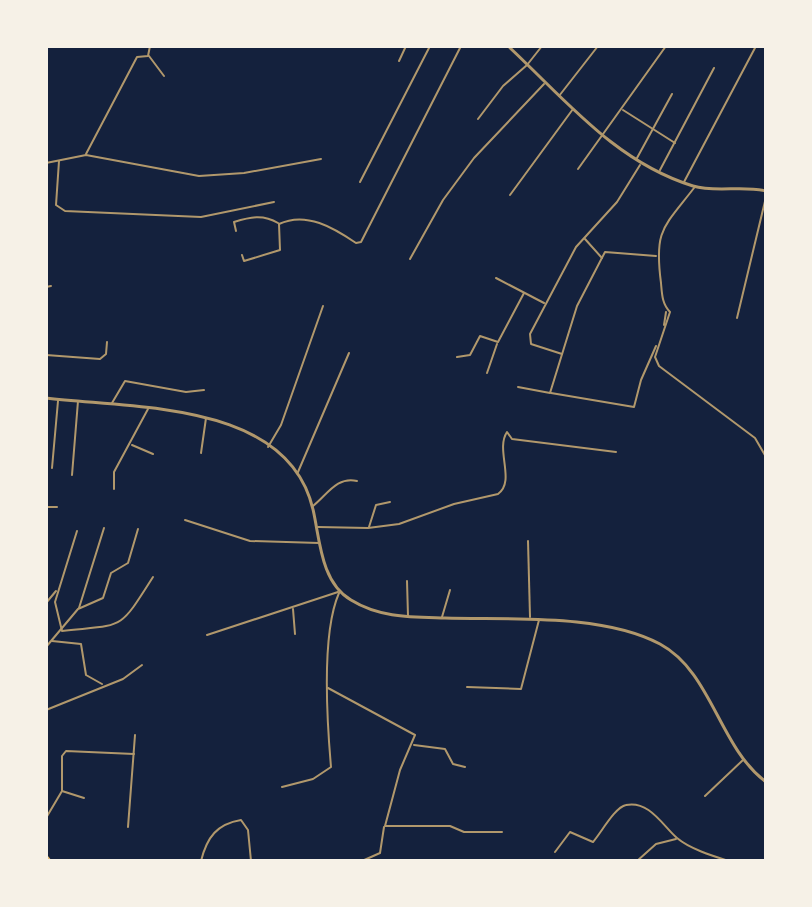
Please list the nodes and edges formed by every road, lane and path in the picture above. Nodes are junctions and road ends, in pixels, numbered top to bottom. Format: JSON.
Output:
{"nodes":[{"id":1,"x":150,"y":46,"type":"edge"},
{"id":2,"x":406,"y":46,"type":"edge"},
{"id":3,"x":430,"y":46,"type":"edge"},
{"id":4,"x":461,"y":46,"type":"edge"},
{"id":5,"x":508,"y":46,"type":"edge"},
{"id":6,"x":542,"y":46,"type":"edge"},
{"id":7,"x":598,"y":46,"type":"edge"},
{"id":8,"x":666,"y":46,"type":"edge"},
{"id":9,"x":756,"y":46,"type":"edge"},
{"id":10,"x":148,"y":56,"type":"junction"},
{"id":11,"x":399,"y":61,"type":"dead end"},
{"id":12,"x":527,"y":65,"type":"junction"},
{"id":13,"x":714,"y":68,"type":"dead end"},
{"id":14,"x":164,"y":76,"type":"dead end"},
{"id":15,"x":544,"y":83,"type":"junction"},
{"id":16,"x":672,"y":94,"type":"dead end"},
{"id":17,"x":558,"y":97,"type":"junction"},
{"id":18,"x":573,"y":109,"type":"junction"},
{"id":19,"x":622,"y":110,"type":"junction"},
{"id":20,"x":478,"y":119,"type":"dead end"},
{"id":21,"x":654,"y":129,"type":"junction"},
{"id":22,"x":602,"y":137,"type":"junction"},
{"id":23,"x":675,"y":143,"type":"junction"},
{"id":24,"x":86,"y":155,"type":"junction"},
{"id":25,"x":321,"y":159,"type":"dead end"},
{"id":26,"x":636,"y":159,"type":"junction"},
{"id":27,"x":60,"y":160,"type":"junction"},
{"id":28,"x":642,"y":162,"type":"junction"},
{"id":29,"x":46,"y":163,"type":"edge"},
{"id":30,"x":578,"y":169,"type":"dead end"},
{"id":31,"x":659,"y":171,"type":"junction"},
{"id":32,"x":360,"y":182,"type":"dead end"},
{"id":33,"x":684,"y":183,"type":"junction"},
{"id":34,"x":695,"y":187,"type":"junction"},
{"id":35,"x":766,"y":194,"type":"edge"},
{"id":36,"x":510,"y":195,"type":"dead end"},
{"id":37,"x":274,"y":202,"type":"dead end"},
{"id":38,"x":279,"y":224,"type":"junction"},
{"id":39,"x":236,"y":231,"type":"dead end"},
{"id":40,"x":584,"y":238,"type":"junction"},
{"id":41,"x":242,"y":255,"type":"dead end"},
{"id":42,"x":658,"y":256,"type":"junction"},
{"id":43,"x":602,"y":258,"type":"junction"},
{"id":44,"x":410,"y":259,"type":"dead end"},
{"id":45,"x":496,"y":278,"type":"dead end"},
{"id":46,"x":51,"y":286,"type":"dead end"},
{"id":47,"x":46,"y":287,"type":"edge"},
{"id":48,"x":524,"y":293,"type":"junction"},
{"id":49,"x":545,"y":303,"type":"junction"},
{"id":50,"x":323,"y":306,"type":"dead end"},
{"id":51,"x":666,"y":309,"type":"junction"},
{"id":52,"x":737,"y":318,"type":"dead end"},
{"id":53,"x":107,"y":342,"type":"dead end"},
{"id":54,"x":498,"y":342,"type":"junction"},
{"id":55,"x":349,"y":353,"type":"dead end"},
{"id":56,"x":562,"y":354,"type":"junction"},
{"id":57,"x":46,"y":355,"type":"edge"},
{"id":58,"x":457,"y":357,"type":"dead end"},
{"id":59,"x":487,"y":373,"type":"dead end"},
{"id":60,"x":518,"y":387,"type":"dead end"},
{"id":61,"x":204,"y":390,"type":"dead end"},
{"id":62,"x":550,"y":393,"type":"junction"},
{"id":63,"x":46,"y":398,"type":"edge"},
{"id":64,"x":58,"y":400,"type":"junction"},
{"id":65,"x":78,"y":401,"type":"junction"},
{"id":66,"x":112,"y":404,"type":"junction"},
{"id":67,"x":148,"y":408,"type":"junction"},
{"id":68,"x":206,"y":417,"type":"junction"},
{"id":69,"x":130,"y":445,"type":"junction"},
{"id":70,"x":268,"y":447,"type":"junction"},
{"id":71,"x":616,"y":452,"type":"dead end"},
{"id":72,"x":201,"y":453,"type":"dead end"},
{"id":73,"x":153,"y":454,"type":"dead end"},
{"id":74,"x":766,"y":457,"type":"edge"},
{"id":75,"x":52,"y":468,"type":"dead end"},
{"id":76,"x":297,"y":473,"type":"junction"},
{"id":77,"x":72,"y":475,"type":"dead end"},
{"id":78,"x":357,"y":481,"type":"dead end"},
{"id":79,"x":114,"y":489,"type":"dead end"},
{"id":80,"x":390,"y":502,"type":"dead end"},
{"id":81,"x":313,"y":506,"type":"junction"},
{"id":82,"x":46,"y":507,"type":"edge"},
{"id":83,"x":57,"y":507,"type":"dead end"},
{"id":84,"x":185,"y":520,"type":"dead end"},
{"id":85,"x":317,"y":527,"type":"junction"},
{"id":86,"x":104,"y":528,"type":"dead end"},
{"id":87,"x":368,"y":528,"type":"junction"},
{"id":88,"x":138,"y":529,"type":"dead end"},
{"id":89,"x":77,"y":531,"type":"dead end"},
{"id":90,"x":528,"y":541,"type":"dead end"},
{"id":91,"x":320,"y":543,"type":"junction"},
{"id":92,"x":153,"y":577,"type":"dead end"},
{"id":93,"x":407,"y":581,"type":"dead end"},
{"id":94,"x":57,"y":589,"type":"junction"},
{"id":95,"x":450,"y":590,"type":"dead end"},
{"id":96,"x":339,"y":592,"type":"junction"},
{"id":97,"x":46,"y":603,"type":"edge"},
{"id":98,"x":293,"y":608,"type":"junction"},
{"id":99,"x":78,"y":609,"type":"junction"},
{"id":100,"x":408,"y":617,"type":"junction"},
{"id":101,"x":441,"y":618,"type":"junction"},
{"id":102,"x":530,"y":618,"type":"junction"},
{"id":103,"x":539,"y":619,"type":"junction"},
{"id":104,"x":62,"y":631,"type":"junction"},
{"id":105,"x":295,"y":634,"type":"dead end"},
{"id":106,"x":207,"y":635,"type":"dead end"},
{"id":107,"x":51,"y":642,"type":"junction"},
{"id":108,"x":46,"y":647,"type":"edge"},
{"id":109,"x":142,"y":665,"type":"dead end"},
{"id":110,"x":105,"y":685,"type":"junction"},
{"id":111,"x":467,"y":687,"type":"dead end"},
{"id":112,"x":328,"y":688,"type":"junction"},
{"id":113,"x":46,"y":710,"type":"edge"},
{"id":114,"x":135,"y":735,"type":"dead end"},
{"id":115,"x":413,"y":745,"type":"junction"},
{"id":116,"x":134,"y":754,"type":"junction"},
{"id":117,"x":743,"y":759,"type":"junction"},
{"id":118,"x":465,"y":767,"type":"dead end"},
{"id":119,"x":766,"y":782,"type":"edge"},
{"id":120,"x":282,"y":787,"type":"dead end"},
{"id":121,"x":62,"y":791,"type":"junction"},
{"id":122,"x":705,"y":796,"type":"dead end"},
{"id":123,"x":84,"y":798,"type":"dead end"},
{"id":124,"x":46,"y":818,"type":"edge"},
{"id":125,"x":385,"y":826,"type":"junction"},
{"id":126,"x":128,"y":827,"type":"dead end"},
{"id":127,"x":502,"y":832,"type":"dead end"},
{"id":128,"x":677,"y":839,"type":"junction"},
{"id":129,"x":555,"y":852,"type":"dead end"},
{"id":130,"x":201,"y":861,"type":"edge"},
{"id":131,"x":251,"y":861,"type":"edge"},
{"id":132,"x":320,"y":861,"type":"edge"},
{"id":133,"x":325,"y":861,"type":"edge"},
{"id":134,"x":362,"y":861,"type":"edge"},
{"id":135,"x":637,"y":861,"type":"edge"},
{"id":136,"x":729,"y":861,"type":"edge"}],
"edges":[{"from":1,"to":10,"type":"street"},
{"from":2,"to":11,"type":"street"},
{"from":3,"to":32,"type":"street"},
{"from":4,"to":38,"type":"street"},
{"from":5,"to":12,"type":"street"},
{"from":6,"to":12,"type":"street"},
{"from":7,"to":17,"type":"street"},
{"from":8,"to":19,"type":"street"},
{"from":9,"to":33,"type":"street"},
{"from":10,"to":14,"type":"street"},
{"from":10,"to":24,"type":"street"},
{"from":12,"to":15,"type":"street"},
{"from":12,"to":20,"type":"street"},
{"from":13,"to":23,"type":"street"},
{"from":15,"to":17,"type":"street"},
{"from":15,"to":44,"type":"street"},
{"from":16,"to":21,"type":"street"},
{"from":17,"to":18,"type":"street"},
{"from":18,"to":22,"type":"street"},
{"from":18,"to":36,"type":"street"},
{"from":19,"to":21,"type":"street"},
{"from":19,"to":22,"type":"street"},
{"from":21,"to":23,"type":"street"},
{"from":21,"to":26,"type":"street"},
{"from":22,"to":26,"type":"street"},
{"from":22,"to":30,"type":"street"},
{"from":23,"to":31,"type":"street"},
{"from":24,"to":25,"type":"street"},
{"from":24,"to":27,"type":"street"},
{"from":26,"to":28,"type":"street"},
{"from":27,"to":29,"type":"street"},
{"from":27,"to":37,"type":"street"},
{"from":28,"to":31,"type":"street"},
{"from":28,"to":40,"type":"street"},
{"from":31,"to":33,"type":"street"},
{"from":33,"to":34,"type":"street"},
{"from":34,"to":35,"type":"street"},
{"from":34,"to":42,"type":"street"},
{"from":35,"to":52,"type":"street"},
{"from":38,"to":39,"type":"street"},
{"from":38,"to":41,"type":"street"},
{"from":40,"to":43,"type":"street"},
{"from":40,"to":49,"type":"street"},
{"from":42,"to":43,"type":"street"},
{"from":42,"to":51,"type":"street"},
{"from":43,"to":56,"type":"street"},
{"from":45,"to":48,"type":"street"},
{"from":46,"to":47,"type":"street"},
{"from":48,"to":49,"type":"street"},
{"from":48,"to":54,"type":"street"},
{"from":49,"to":56,"type":"street"},
{"from":50,"to":70,"type":"street"},
{"from":51,"to":62,"type":"street"},
{"from":51,"to":74,"type":"street"},
{"from":53,"to":57,"type":"street"},
{"from":54,"to":58,"type":"street"},
{"from":54,"to":59,"type":"street"},
{"from":55,"to":76,"type":"street"},
{"from":56,"to":62,"type":"street"},
{"from":60,"to":62,"type":"street"},
{"from":61,"to":66,"type":"street"},
{"from":63,"to":64,"type":"street"},
{"from":64,"to":65,"type":"street"},
{"from":64,"to":75,"type":"street"},
{"from":65,"to":66,"type":"street"},
{"from":65,"to":77,"type":"street"},
{"from":66,"to":67,"type":"street"},
{"from":67,"to":68,"type":"street"},
{"from":67,"to":69,"type":"street"},
{"from":68,"to":70,"type":"street"},
{"from":68,"to":72,"type":"street"},
{"from":69,"to":73,"type":"street"},
{"from":69,"to":79,"type":"street"},
{"from":70,"to":76,"type":"street"},
{"from":71,"to":87,"type":"street"},
{"from":76,"to":81,"type":"street"},
{"from":78,"to":81,"type":"street"},
{"from":80,"to":87,"type":"street"},
{"from":81,"to":85,"type":"street"},
{"from":82,"to":83,"type":"street"},
{"from":84,"to":91,"type":"street"},
{"from":85,"to":87,"type":"street"},
{"from":85,"to":91,"type":"street"},
{"from":86,"to":99,"type":"street"},
{"from":88,"to":99,"type":"street"},
{"from":89,"to":94,"type":"street"},
{"from":90,"to":102,"type":"street"},
{"from":91,"to":96,"type":"street"},
{"from":92,"to":104,"type":"street"},
{"from":93,"to":100,"type":"street"},
{"from":94,"to":97,"type":"street"},
{"from":94,"to":104,"type":"street"},
{"from":95,"to":101,"type":"street"},
{"from":96,"to":98,"type":"street"},
{"from":96,"to":100,"type":"street"},
{"from":96,"to":112,"type":"street"},
{"from":98,"to":105,"type":"street"},
{"from":98,"to":106,"type":"street"},
{"from":99,"to":104,"type":"street"},
{"from":100,"to":101,"type":"street"},
{"from":101,"to":102,"type":"street"},
{"from":102,"to":103,"type":"street"},
{"from":103,"to":111,"type":"street"},
{"from":103,"to":117,"type":"street"},
{"from":104,"to":107,"type":"street"},
{"from":107,"to":108,"type":"street"},
{"from":107,"to":110,"type":"street"},
{"from":109,"to":110,"type":"street"},
{"from":110,"to":113,"type":"street"},
{"from":112,"to":115,"type":"street"},
{"from":112,"to":120,"type":"street"},
{"from":114,"to":116,"type":"street"},
{"from":115,"to":118,"type":"street"},
{"from":115,"to":125,"type":"street"},
{"from":116,"to":121,"type":"street"},
{"from":116,"to":126,"type":"street"},
{"from":117,"to":119,"type":"street"},
{"from":117,"to":122,"type":"street"},
{"from":121,"to":123,"type":"street"},
{"from":121,"to":124,"type":"street"},
{"from":125,"to":127,"type":"street"},
{"from":125,"to":134,"type":"street"},
{"from":128,"to":129,"type":"street"},
{"from":128,"to":135,"type":"street"},
{"from":128,"to":136,"type":"street"},
{"from":130,"to":131,"type":"street"},
{"from":132,"to":133,"type":"street"}]}
